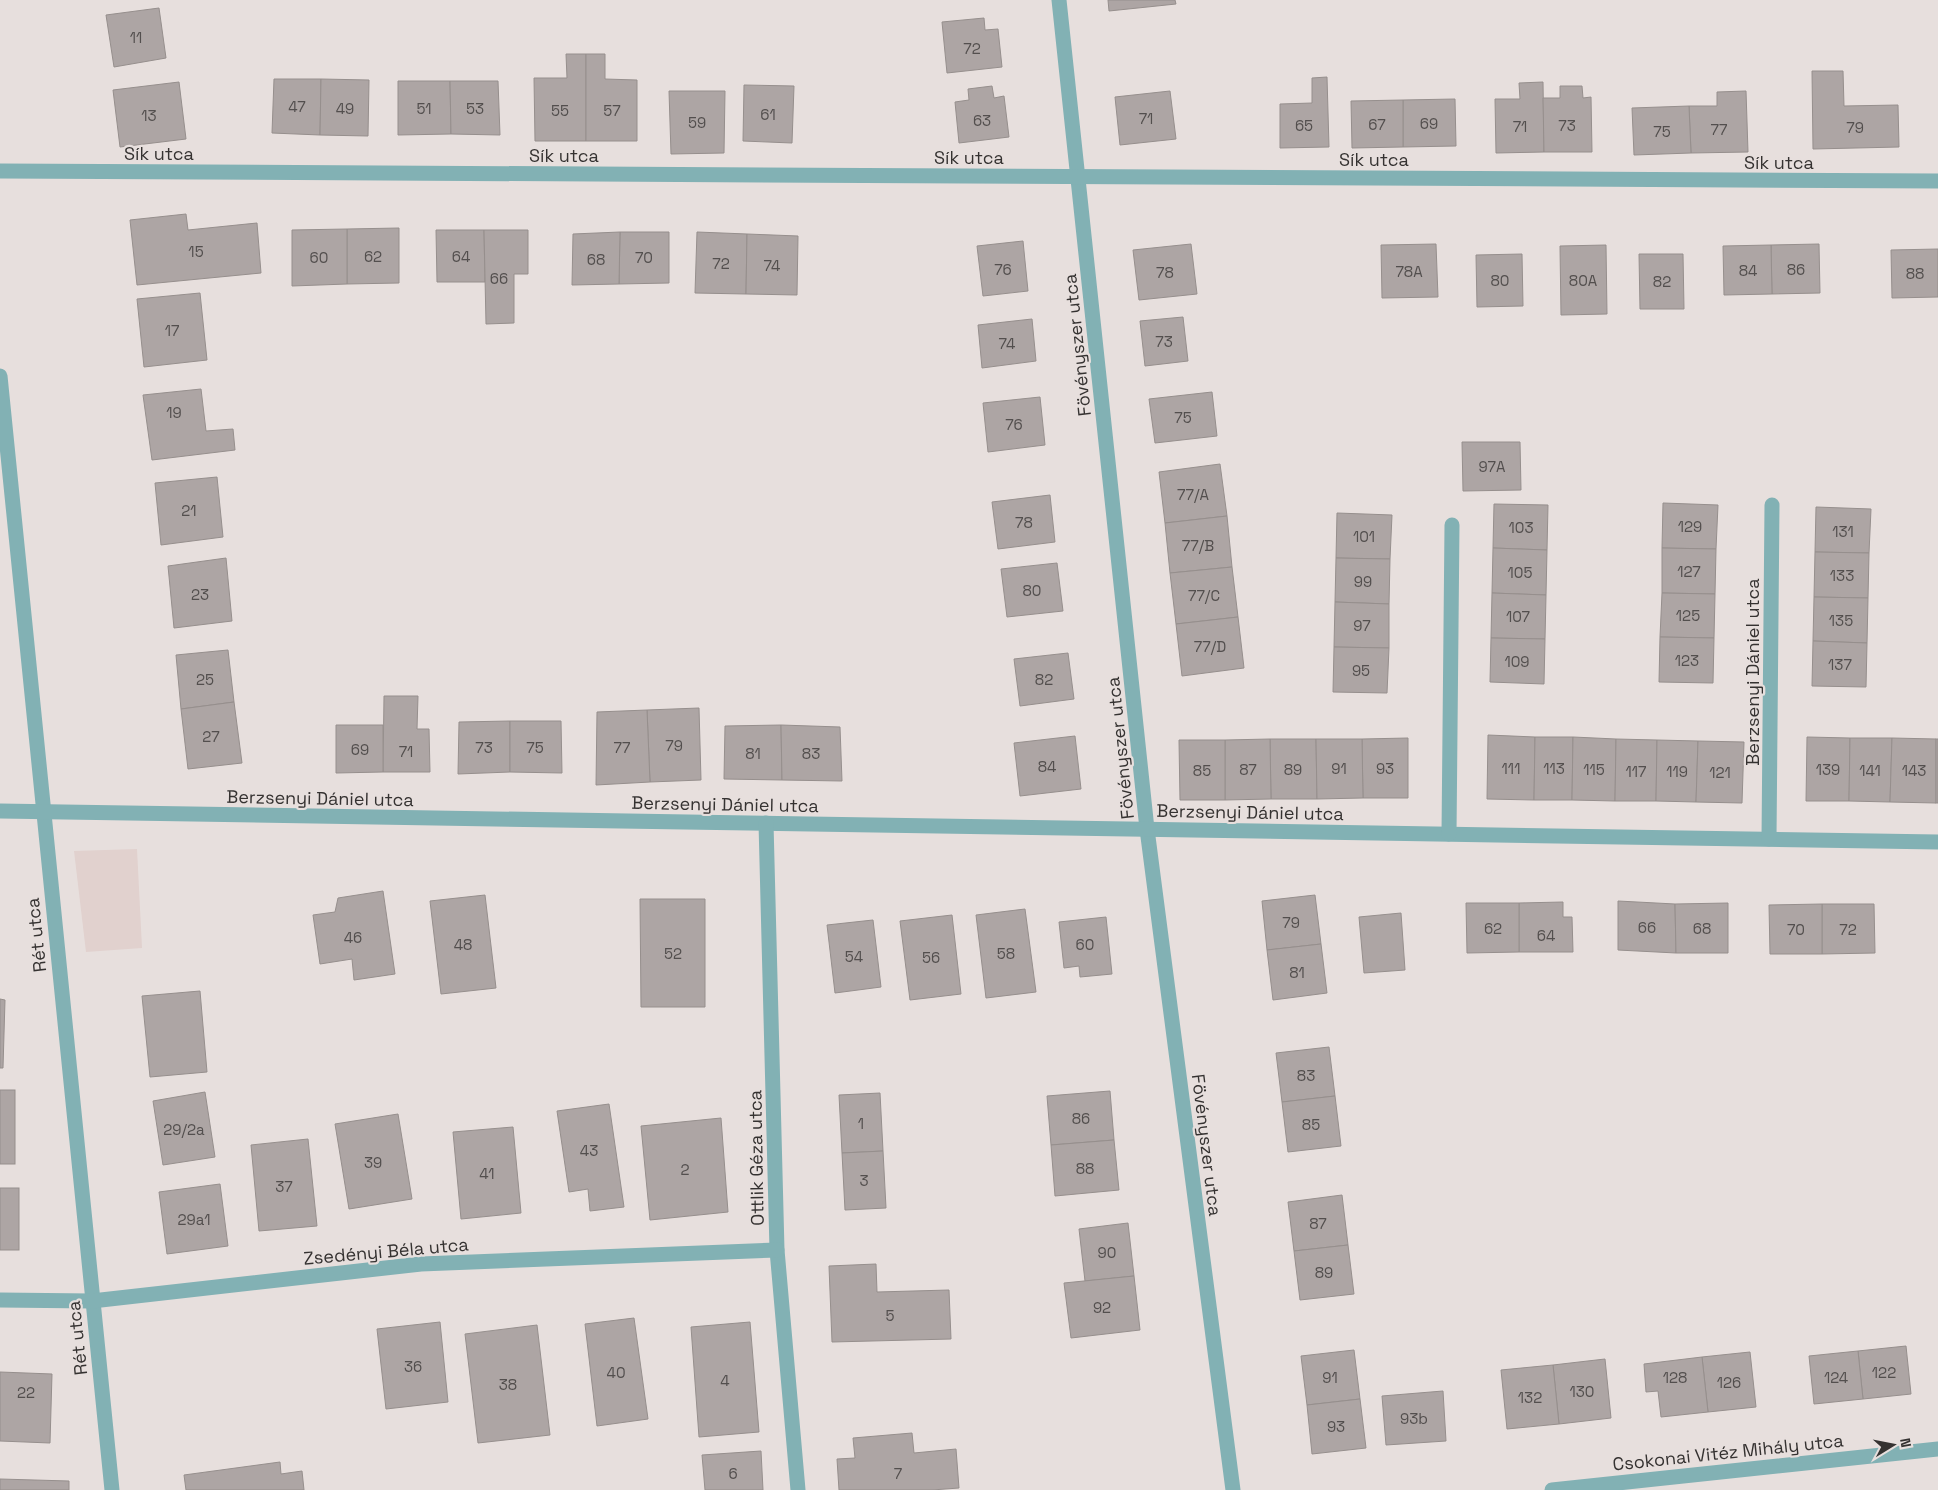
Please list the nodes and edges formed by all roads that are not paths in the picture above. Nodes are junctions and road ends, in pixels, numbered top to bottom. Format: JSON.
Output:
{"nodes":[{"id":1,"x":1059,"y":0,"type":"edge"},
{"id":2,"x":0,"y":171,"type":"edge"},
{"id":3,"x":1078,"y":176,"type":"junction"},
{"id":4,"x":1938,"y":181,"type":"edge"},
{"id":5,"x":0,"y":376,"type":"edge"},
{"id":6,"x":1772,"y":504,"type":"dead end"},
{"id":7,"x":1452,"y":525,"type":"dead end"},
{"id":8,"x":0,"y":812,"type":"edge"},
{"id":9,"x":43,"y":812,"type":"junction"},
{"id":10,"x":766,"y":824,"type":"junction"},
{"id":11,"x":1147,"y":829,"type":"junction"},
{"id":12,"x":1449,"y":834,"type":"junction"},
{"id":13,"x":1769,"y":839,"type":"junction"},
{"id":14,"x":1938,"y":842,"type":"edge"},
{"id":15,"x":777,"y":1250,"type":"junction"},
{"id":16,"x":0,"y":1300,"type":"edge"},
{"id":17,"x":92,"y":1301,"type":"junction"},
{"id":18,"x":1938,"y":1449,"type":"edge"},
{"id":19,"x":112,"y":1490,"type":"edge"},
{"id":20,"x":798,"y":1490,"type":"edge"},
{"id":21,"x":1233,"y":1490,"type":"edge"},
{"id":22,"x":1552,"y":1490,"type":"edge"}],
"edges":[{"from":1,"to":3,"type":"street","name":"Fövényszer utca"},
{"from":2,"to":3,"type":"street","name":"Sík utca"},
{"from":3,"to":4,"type":"street","name":"Sík utca"},
{"from":3,"to":11,"type":"street","name":"Fövényszer utca"},
{"from":5,"to":9,"type":"street","name":"Rét utca"},
{"from":6,"to":13,"type":"street","name":"Berzsenyi Dániel utca"},
{"from":7,"to":12,"type":"street"},
{"from":8,"to":9,"type":"street","name":"Berzsenyi Dániel utca"},
{"from":9,"to":10,"type":"street","name":"Berzsenyi Dániel utca"},
{"from":9,"to":17,"type":"street","name":"Rét utca"},
{"from":10,"to":11,"type":"street","name":"Berzsenyi Dániel utca"},
{"from":10,"to":15,"type":"street","name":"Ottlik Géza utca"},
{"from":11,"to":12,"type":"street","name":"Berzsenyi Dániel utca"},
{"from":11,"to":21,"type":"street","name":"Fövényszer utca"},
{"from":12,"to":13,"type":"street","name":"Berzsenyi Dániel utca"},
{"from":13,"to":14,"type":"street","name":"Berzsenyi Dániel utca"},
{"from":15,"to":17,"type":"street","name":"Zsedényi Béla utca"},
{"from":15,"to":20,"type":"street","name":"Ottlik Géza utca"},
{"from":16,"to":17,"type":"street","name":"Zsedényi Béla utca"},
{"from":17,"to":19,"type":"street","name":"Rét utca"},
{"from":18,"to":22,"type":"street","name":"Csokonai Vitéz Mihály utca"}]}
